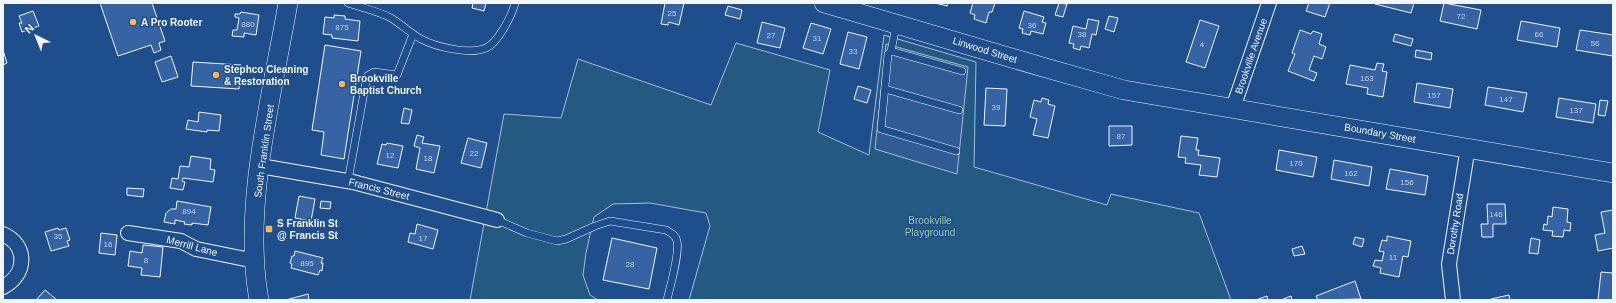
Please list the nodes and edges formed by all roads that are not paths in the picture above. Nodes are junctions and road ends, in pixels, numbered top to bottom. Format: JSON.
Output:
{"nodes":[{"id":1,"x":288,"y":3,"type":"edge"},
{"id":2,"x":348,"y":3,"type":"edge"},
{"id":3,"x":515,"y":3,"type":"edge"},
{"id":4,"x":824,"y":3,"type":"edge"},
{"id":5,"x":1269,"y":3,"type":"edge"},
{"id":6,"x":897,"y":24,"type":"junction"},
{"id":7,"x":413,"y":34,"type":"junction"},
{"id":8,"x":891,"y":51,"type":"junction"},
{"id":9,"x":962,"y":71,"type":"dead end"},
{"id":10,"x":885,"y":89,"type":"junction"},
{"id":11,"x":1147,"y":94,"type":"joint"},
{"id":12,"x":1233,"y":108,"type":"junction"},
{"id":13,"x":959,"y":110,"type":"dead end"},
{"id":14,"x":1468,"y":147,"type":"junction"},
{"id":15,"x":956,"y":151,"type":"dead end"},
{"id":16,"x":260,"y":166,"type":"junction"},
{"id":17,"x":1613,"y":173,"type":"edge"},
{"id":18,"x":348,"y":181,"type":"junction"},
{"id":19,"x":497,"y":220,"type":"joint"},
{"id":20,"x":128,"y":233,"type":"dead end"},
{"id":21,"x":3,"y":234,"type":"edge"},
{"id":22,"x":255,"y":261,"type":"junction"},
{"id":23,"x":3,"y":287,"type":"edge"},
{"id":24,"x":259,"y":300,"type":"edge"},
{"id":25,"x":667,"y":300,"type":"edge"},
{"id":26,"x":1453,"y":300,"type":"edge"}],
"edges":[{"from":1,"to":16,"type":"main road","name":"South Franklin Street"},
{"from":2,"to":7,"type":"lane"},
{"from":3,"to":7,"type":"lane"},
{"from":4,"to":6,"type":"main road","name":"Linwood Street"},
{"from":5,"to":12,"type":"street","name":"Brookville Avenue"},
{"from":6,"to":8,"type":"lane"},
{"from":6,"to":11,"type":"main road","name":"Linwood Street"},
{"from":7,"to":18,"type":"lane"},
{"from":8,"to":9,"type":"lane"},
{"from":8,"to":10,"type":"lane"},
{"from":10,"to":13,"type":"lane"},
{"from":10,"to":15,"type":"lane"},
{"from":11,"to":12,"type":"main road","name":"Boundary Street"},
{"from":12,"to":14,"type":"main road","name":"Boundary Street"},
{"from":14,"to":17,"type":"main road","name":"Boundary Street"},
{"from":14,"to":26,"type":"street","name":"Dorothy Road"},
{"from":16,"to":18,"type":"street","name":"Francis Street"},
{"from":16,"to":22,"type":"main road","name":"South Franklin Street"},
{"from":18,"to":19,"type":"street","name":"Francis Street"},
{"from":19,"to":25,"type":"lane"},
{"from":20,"to":22,"type":"street","name":"Merrill Lane"},
{"from":21,"to":23,"type":"street"},
{"from":22,"to":24,"type":"main road","name":"South Franklin Street"}]}
